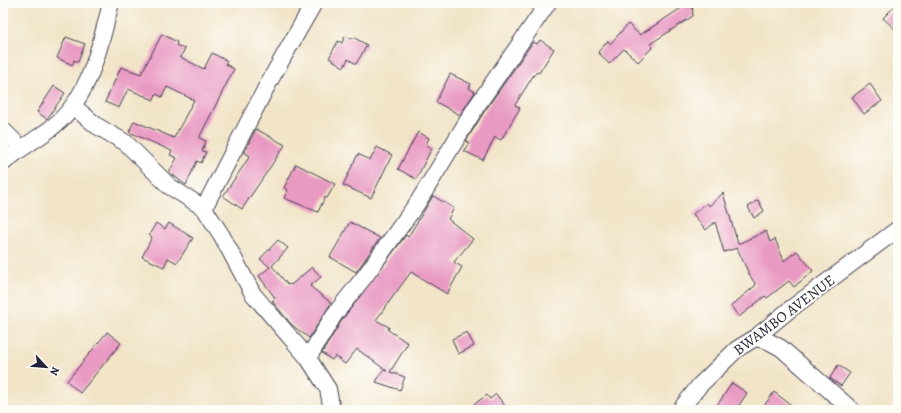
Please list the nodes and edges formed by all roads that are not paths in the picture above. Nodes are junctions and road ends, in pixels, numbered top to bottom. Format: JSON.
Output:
{"nodes":[{"id":1,"x":111,"y":3,"type":"edge"},
{"id":2,"x":314,"y":3,"type":"edge"},
{"id":3,"x":548,"y":3,"type":"edge"},
{"id":4,"x":74,"y":107,"type":"junction"},
{"id":5,"x":3,"y":130,"type":"edge"},
{"id":6,"x":21,"y":148,"type":"junction"},
{"id":7,"x":3,"y":163,"type":"edge"},
{"id":8,"x":204,"y":208,"type":"junction"},
{"id":9,"x":898,"y":230,"type":"edge"},
{"id":10,"x":755,"y":338,"type":"junction"},
{"id":11,"x":308,"y":358,"type":"junction"},
{"id":12,"x":332,"y":410,"type":"edge"},
{"id":13,"x":680,"y":410,"type":"edge"},
{"id":14,"x":852,"y":410,"type":"edge"}],
"edges":[{"from":1,"to":4,"type":"street"},
{"from":2,"to":8,"type":"street"},
{"from":3,"to":11,"type":"street"},
{"from":4,"to":6,"type":"street"},
{"from":4,"to":8,"type":"street"},
{"from":5,"to":6,"type":"street"},
{"from":6,"to":7,"type":"street"},
{"from":8,"to":11,"type":"street"},
{"from":9,"to":10,"type":"street","name":"BWAMBO AVENUE"},
{"from":10,"to":13,"type":"street","name":"BWAMBO AVENUE"},
{"from":10,"to":14,"type":"street"},
{"from":11,"to":12,"type":"street"}]}
